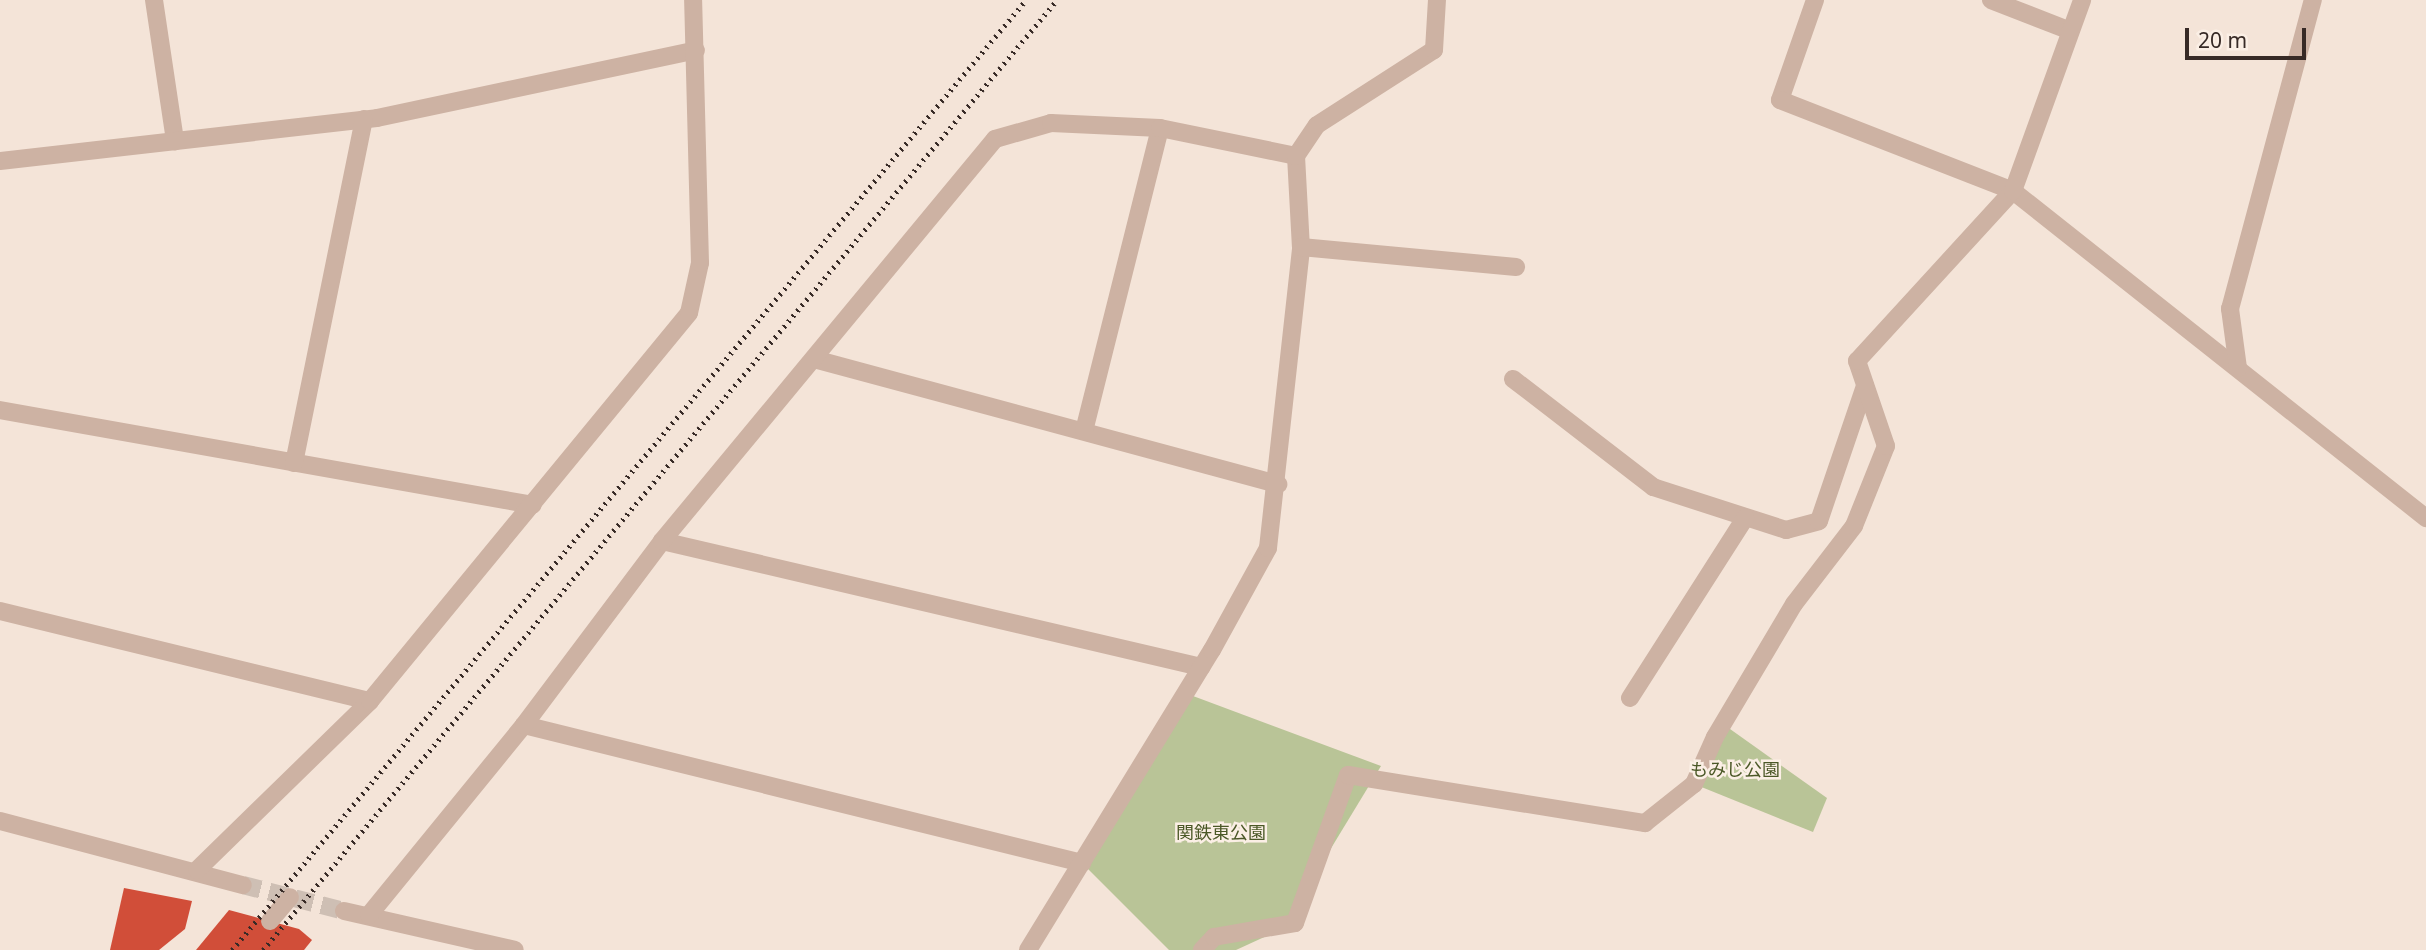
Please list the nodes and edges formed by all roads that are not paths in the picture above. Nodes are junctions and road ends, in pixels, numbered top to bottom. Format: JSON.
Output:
{"nodes":[{"id":1,"x":154,"y":0,"type":"edge"},
{"id":2,"x":693,"y":0,"type":"edge"},
{"id":3,"x":1437,"y":0,"type":"edge"},
{"id":4,"x":1815,"y":0,"type":"edge"},
{"id":5,"x":1991,"y":0,"type":"edge"},
{"id":6,"x":2082,"y":0,"type":"edge"},
{"id":7,"x":2313,"y":0,"type":"edge"},
{"id":8,"x":2068,"y":30,"type":"junction"},
{"id":9,"x":696,"y":50,"type":"junction"},
{"id":10,"x":364,"y":119,"type":"junction"},
{"id":11,"x":1160,"y":128,"type":"junction"},
{"id":12,"x":175,"y":141,"type":"junction"},
{"id":13,"x":1296,"y":156,"type":"junction"},
{"id":14,"x":0,"y":161,"type":"edge"},
{"id":15,"x":2013,"y":191,"type":"junction"},
{"id":16,"x":1301,"y":247,"type":"junction"},
{"id":17,"x":1516,"y":267,"type":"dead end"},
{"id":18,"x":814,"y":359,"type":"junction"},
{"id":19,"x":2238,"y":368,"type":"junction"},
{"id":20,"x":1513,"y":379,"type":"dead end"},
{"id":21,"x":1866,"y":386,"type":"junction"},
{"id":22,"x":0,"y":410,"type":"edge"},
{"id":23,"x":1084,"y":431,"type":"junction"},
{"id":24,"x":294,"y":463,"type":"junction"},
{"id":25,"x":1278,"y":484,"type":"junction"},
{"id":26,"x":533,"y":505,"type":"junction"},
{"id":27,"x":1745,"y":517,"type":"junction"},
{"id":28,"x":2426,"y":518,"type":"edge"},
{"id":29,"x":662,"y":541,"type":"junction"},
{"id":30,"x":0,"y":611,"type":"edge"},
{"id":31,"x":1201,"y":667,"type":"junction"},
{"id":32,"x":1630,"y":698,"type":"dead end"},
{"id":33,"x":370,"y":701,"type":"junction"},
{"id":34,"x":523,"y":725,"type":"junction"},
{"id":35,"x":0,"y":821,"type":"edge"},
{"id":36,"x":1082,"y":863,"type":"junction"},
{"id":37,"x":197,"y":870,"type":"junction"},
{"id":38,"x":243,"y":885,"type":"tunnel mouth"},
{"id":39,"x":290,"y":897,"type":"dead end"},
{"id":40,"x":344,"y":911,"type":"tunnel mouth"},
{"id":41,"x":369,"y":915,"type":"junction"},
{"id":42,"x":270,"y":921,"type":"dead end"},
{"id":43,"x":511,"y":950,"type":"edge"},
{"id":44,"x":1028,"y":950,"type":"edge"},
{"id":45,"x":1202,"y":950,"type":"edge"}],
"edges":[{"from":1,"to":12,"type":"street"},
{"from":2,"to":9,"type":"street"},
{"from":3,"to":13,"type":"street"},
{"from":4,"to":15,"type":"street"},
{"from":5,"to":8,"type":"street"},
{"from":6,"to":8,"type":"street"},
{"from":7,"to":19,"type":"street"},
{"from":8,"to":15,"type":"street"},
{"from":9,"to":10,"type":"street"},
{"from":9,"to":26,"type":"street"},
{"from":10,"to":12,"type":"street"},
{"from":10,"to":24,"type":"street"},
{"from":11,"to":13,"type":"street"},
{"from":11,"to":18,"type":"street"},
{"from":11,"to":23,"type":"street"},
{"from":12,"to":14,"type":"street"},
{"from":13,"to":16,"type":"street"},
{"from":15,"to":19,"type":"street"},
{"from":15,"to":21,"type":"street"},
{"from":16,"to":17,"type":"street"},
{"from":16,"to":25,"type":"street"},
{"from":18,"to":23,"type":"street"},
{"from":18,"to":29,"type":"street"},
{"from":19,"to":28,"type":"street"},
{"from":20,"to":27,"type":"street"},
{"from":21,"to":27,"type":"street"},
{"from":21,"to":45,"type":"street"},
{"from":22,"to":24,"type":"street"},
{"from":23,"to":25,"type":"street"},
{"from":24,"to":26,"type":"street"},
{"from":25,"to":31,"type":"street"},
{"from":26,"to":33,"type":"street"},
{"from":27,"to":32,"type":"street"},
{"from":29,"to":31,"type":"street"},
{"from":29,"to":34,"type":"street"},
{"from":30,"to":33,"type":"street"},
{"from":31,"to":36,"type":"street"},
{"from":33,"to":37,"type":"street"},
{"from":34,"to":36,"type":"street"},
{"from":34,"to":41,"type":"street"},
{"from":35,"to":37,"type":"street"},
{"from":36,"to":44,"type":"street"},
{"from":37,"to":38,"type":"street"},
{"from":39,"to":42,"type":"street"},
{"from":40,"to":41,"type":"street"},
{"from":41,"to":43,"type":"street"}]}
